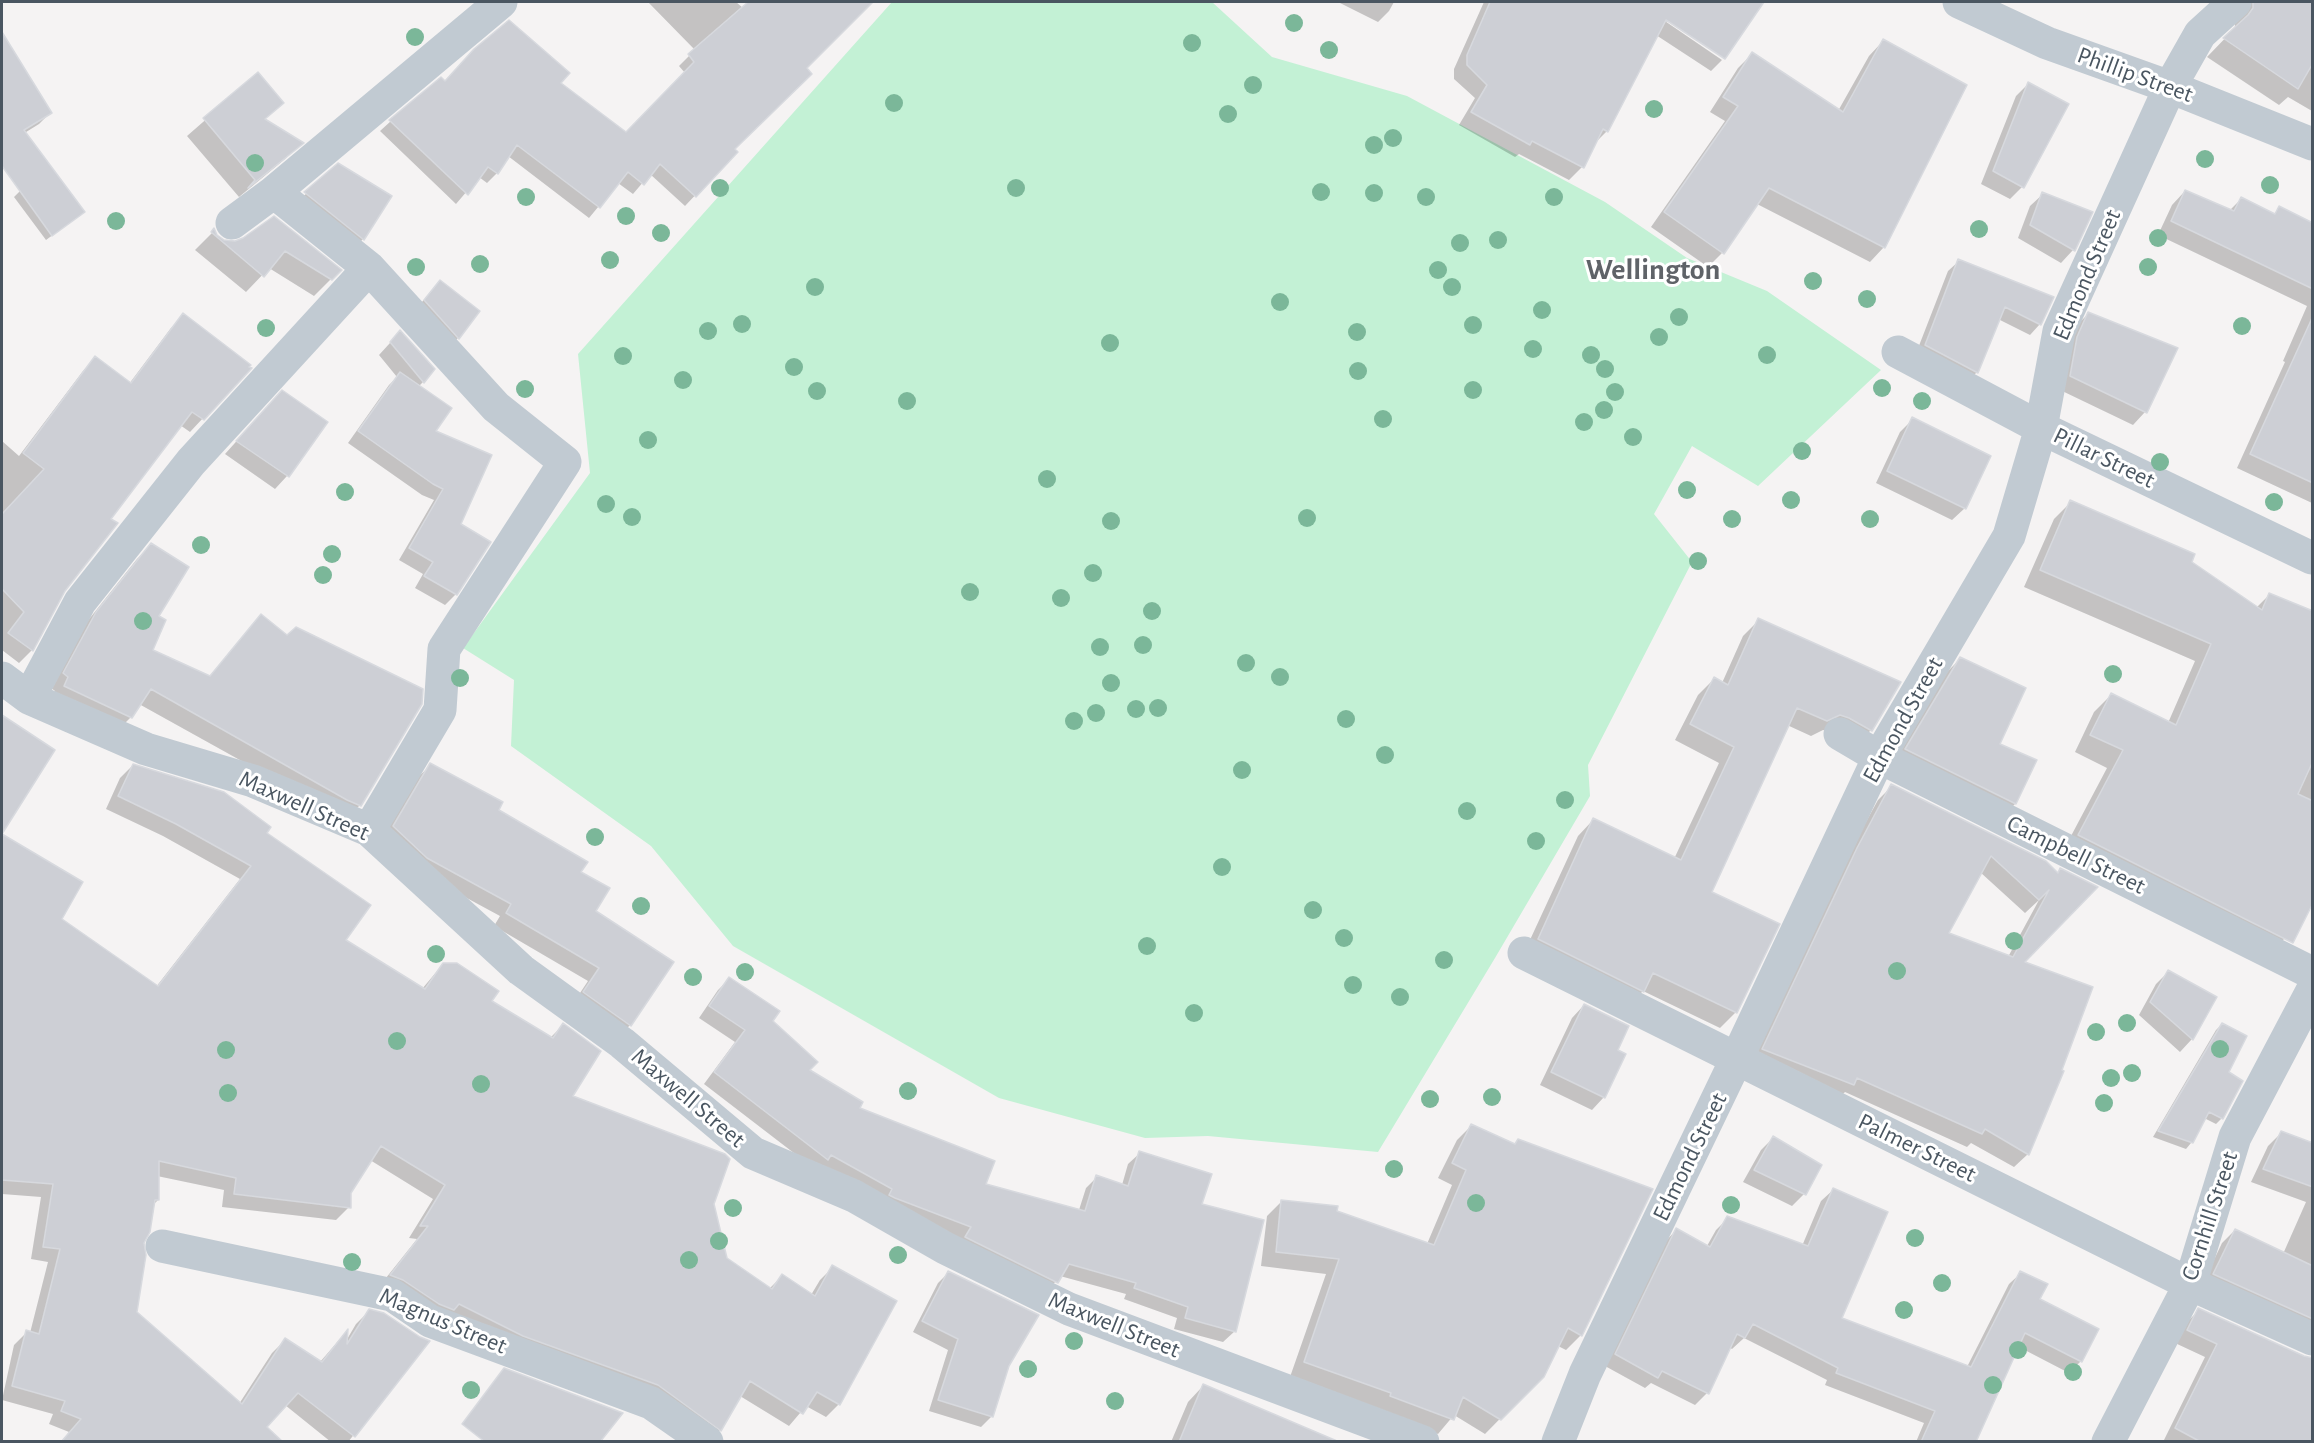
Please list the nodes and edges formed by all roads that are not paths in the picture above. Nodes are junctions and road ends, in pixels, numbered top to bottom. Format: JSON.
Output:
{"nodes":[{"id":1,"x":501,"y":2,"type":"edge"},
{"id":2,"x":1959,"y":2,"type":"edge"},
{"id":3,"x":2235,"y":2,"type":"edge"},
{"id":4,"x":2170,"y":87,"type":"junction"},
{"id":5,"x":2313,"y":144,"type":"edge"},
{"id":6,"x":274,"y":192,"type":"junction"},
{"id":7,"x":231,"y":223,"type":"dead end"},
{"id":8,"x":369,"y":268,"type":"junction"},
{"id":9,"x":1898,"y":352,"type":"dead end"},
{"id":10,"x":2041,"y":428,"type":"junction"},
{"id":11,"x":2313,"y":558,"type":"edge"},
{"id":12,"x":2,"y":678,"type":"edge"},
{"id":13,"x":30,"y":698,"type":"junction"},
{"id":14,"x":1840,"y":734,"type":"dead end"},
{"id":15,"x":1879,"y":757,"type":"junction"},
{"id":16,"x":369,"y":830,"type":"junction"},
{"id":17,"x":1524,"y":953,"type":"dead end"},
{"id":18,"x":2313,"y":973,"type":"edge"},
{"id":19,"x":2313,"y":991,"type":"edge"},
{"id":20,"x":1737,"y":1058,"type":"junction"},
{"id":21,"x":162,"y":1246,"type":"dead end"},
{"id":22,"x":2190,"y":1284,"type":"junction"},
{"id":23,"x":2313,"y":1339,"type":"edge"},
{"id":24,"x":707,"y":1442,"type":"edge"},
{"id":25,"x":1423,"y":1442,"type":"edge"},
{"id":26,"x":1558,"y":1442,"type":"edge"},
{"id":27,"x":2108,"y":1442,"type":"edge"}],
"edges":[{"from":1,"to":6,"type":"street"},
{"from":2,"to":4,"type":"street","name":"Phillip Street"},
{"from":3,"to":4,"type":"street","name":"Edmond Street"},
{"from":4,"to":5,"type":"street","name":"Phillip Street"},
{"from":4,"to":10,"type":"street","name":"Edmond Street"},
{"from":6,"to":7,"type":"street"},
{"from":6,"to":8,"type":"street"},
{"from":8,"to":13,"type":"street"},
{"from":8,"to":16,"type":"street"},
{"from":9,"to":10,"type":"street","name":"Pillar Street"},
{"from":10,"to":11,"type":"street","name":"Pillar Street"},
{"from":10,"to":15,"type":"street","name":"Edmond Street"},
{"from":12,"to":13,"type":"street","name":"Maxwell Street"},
{"from":13,"to":16,"type":"street","name":"Maxwell Street"},
{"from":14,"to":15,"type":"street","name":"Campbell Street"},
{"from":15,"to":18,"type":"street","name":"Campbell Street"},
{"from":15,"to":20,"type":"street","name":"Edmond Street"},
{"from":16,"to":25,"type":"street","name":"Maxwell Street"},
{"from":17,"to":20,"type":"street","name":"Palmer Street"},
{"from":19,"to":22,"type":"street","name":"Cornhill Street"},
{"from":20,"to":22,"type":"street","name":"Palmer Street"},
{"from":20,"to":26,"type":"street","name":"Edmond Street"},
{"from":21,"to":24,"type":"street","name":"Magnus Street"},
{"from":22,"to":23,"type":"street","name":"Palmer Street"},
{"from":22,"to":27,"type":"street","name":"Cornhill Street"}]}
